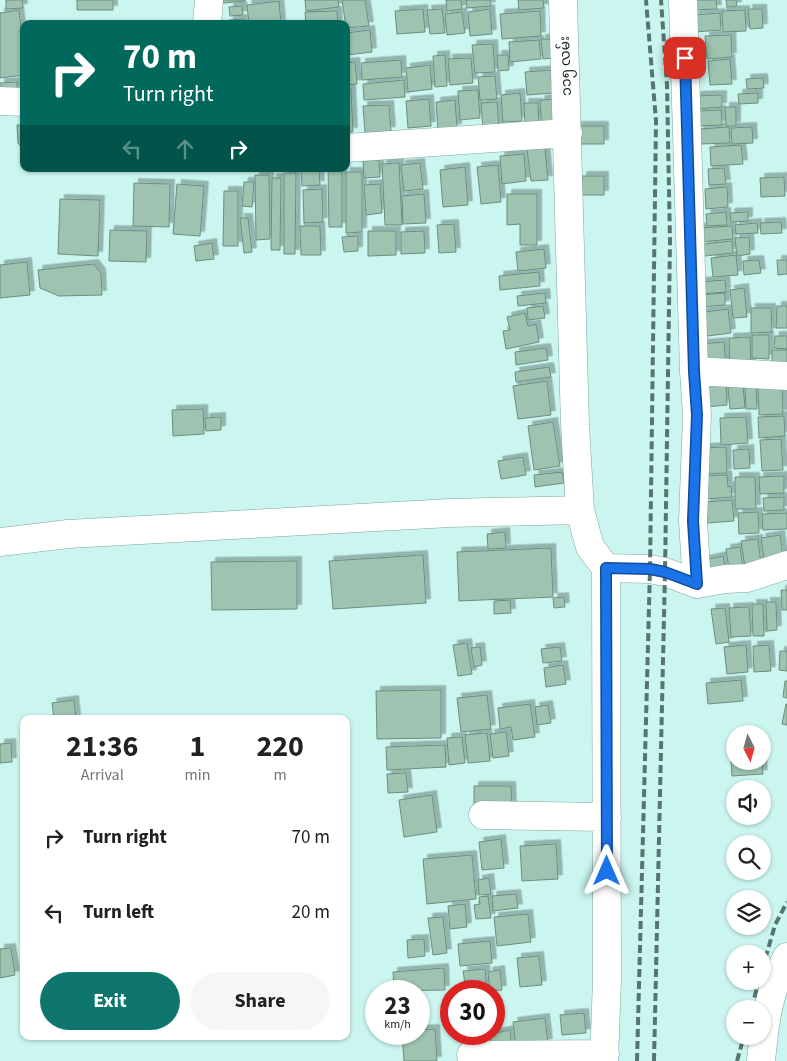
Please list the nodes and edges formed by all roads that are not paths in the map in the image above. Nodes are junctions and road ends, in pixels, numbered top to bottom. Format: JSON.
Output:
{"nodes":[{"id":1,"x":209,"y":0,"type":"edge"},
{"id":2,"x":563,"y":0,"type":"edge"},
{"id":3,"x":683,"y":0,"type":"edge"},
{"id":4,"x":207,"y":20,"type":"edge"},
{"id":5,"x":0,"y":101,"type":"edge"},
{"id":6,"x":20,"y":102,"type":"edge"},
{"id":7,"x":568,"y":133,"type":"junction"},
{"id":8,"x":350,"y":148,"type":"edge"},
{"id":9,"x":694,"y":371,"type":"junction"},
{"id":10,"x":787,"y":376,"type":"edge"},
{"id":11,"x":580,"y":510,"type":"junction"},
{"id":12,"x":0,"y":542,"type":"edge"},
{"id":13,"x":787,"y":565,"type":"edge"},
{"id":14,"x":606,"y":568,"type":"junction"},
{"id":15,"x":697,"y":584,"type":"junction"},
{"id":16,"x":483,"y":815,"type":"dead end"},
{"id":17,"x":607,"y":817,"type":"junction"},
{"id":18,"x":787,"y":957,"type":"edge"},
{"id":19,"x":471,"y":1056,"type":"dead end"},
{"id":20,"x":604,"y":1058,"type":"edge"},
{"id":21,"x":761,"y":1061,"type":"edge"}],
"edges":[{"from":1,"to":4,"type":"street"},
{"from":2,"to":7,"type":"street","name":"၁၁၅ လမ်း"},
{"from":3,"to":9,"type":"street"},
{"from":5,"to":6,"type":"street"},
{"from":7,"to":8,"type":"street"},
{"from":7,"to":11,"type":"street","name":"၁၁၅ လမ်း"},
{"from":9,"to":10,"type":"street"},
{"from":9,"to":15,"type":"street"},
{"from":11,"to":12,"type":"street"},
{"from":11,"to":14,"type":"street","name":"၁၁၅ လမ်း"},
{"from":13,"to":15,"type":"street"},
{"from":14,"to":15,"type":"street"},
{"from":14,"to":17,"type":"street"},
{"from":16,"to":17,"type":"street"},
{"from":17,"to":20,"type":"street"},
{"from":18,"to":21,"type":"street"},
{"from":19,"to":20,"type":"street"}]}
